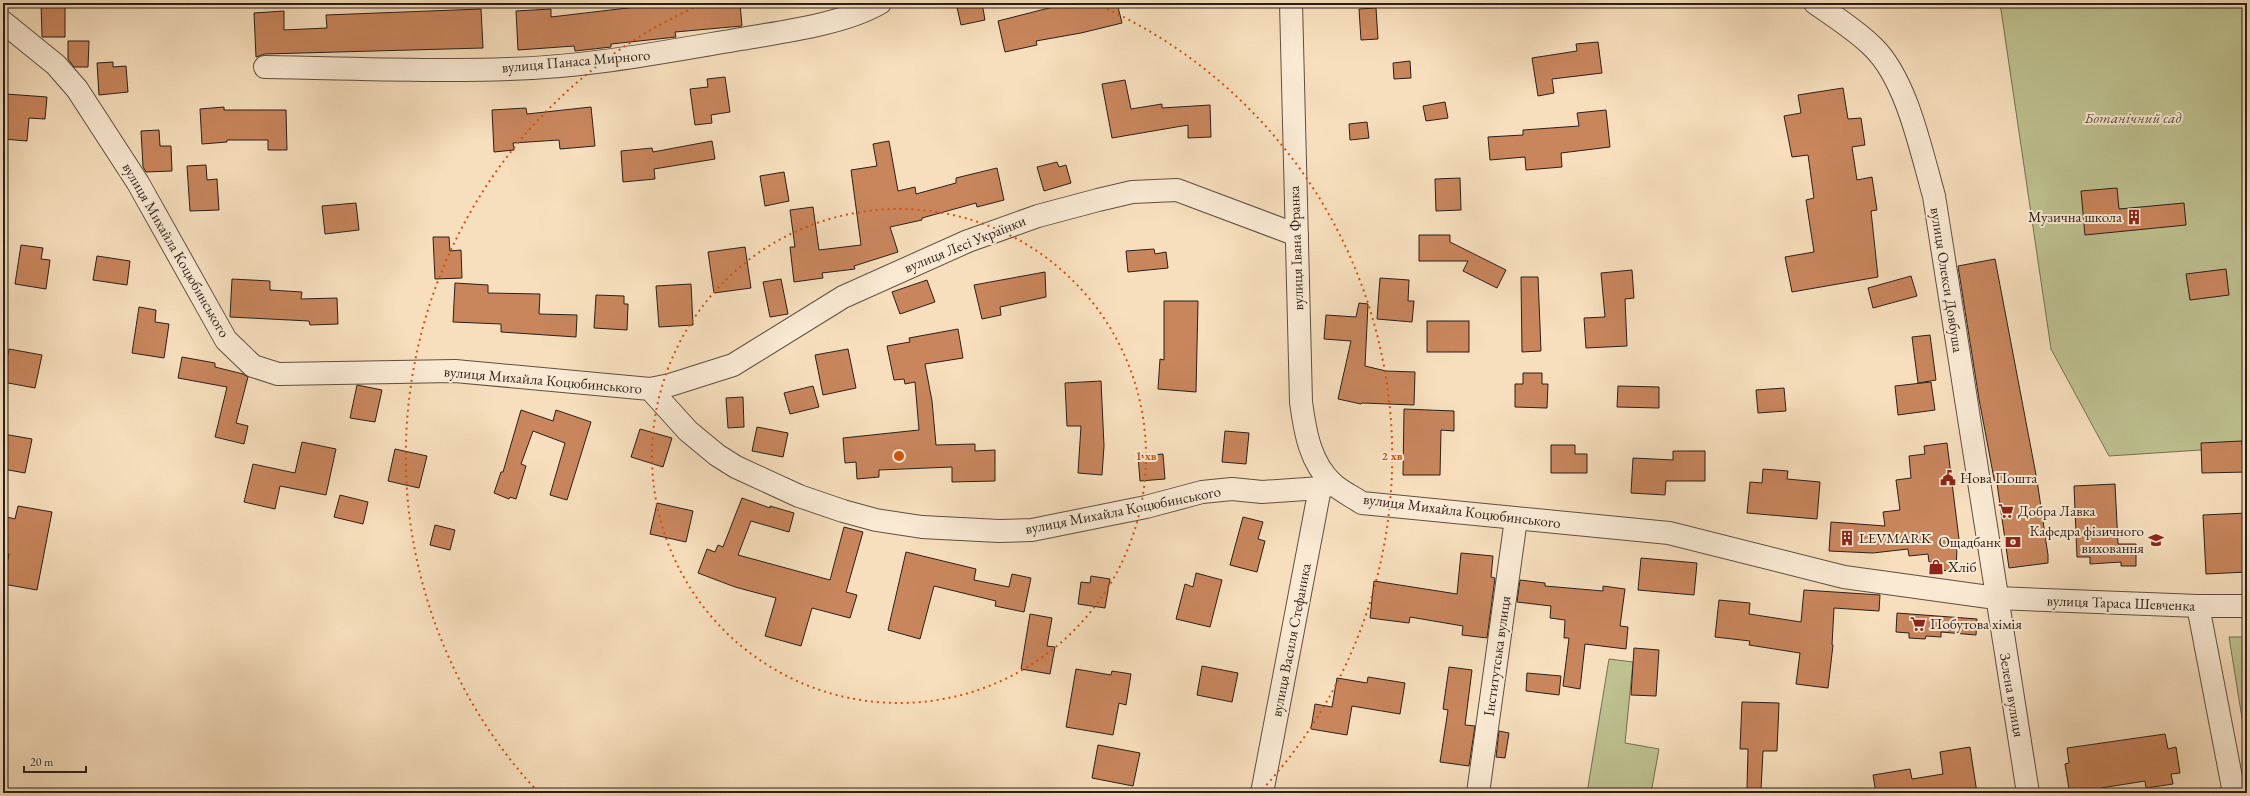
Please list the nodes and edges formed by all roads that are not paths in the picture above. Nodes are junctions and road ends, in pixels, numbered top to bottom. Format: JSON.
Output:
{"nodes":[{"id":1,"x":880,"y":3,"type":"edge"},
{"id":2,"x":1291,"y":3,"type":"edge"},
{"id":3,"x":1815,"y":3,"type":"edge"},
{"id":4,"x":3,"y":22,"type":"edge"},
{"id":5,"x":265,"y":67,"type":"dead end"},
{"id":6,"x":1297,"y":235,"type":"junction"},
{"id":7,"x":650,"y":389,"type":"junction"},
{"id":8,"x":1327,"y":486,"type":"junction"},
{"id":9,"x":1516,"y":519,"type":"junction"},
{"id":10,"x":1996,"y":598,"type":"junction"},
{"id":11,"x":2198,"y":606,"type":"junction"},
{"id":12,"x":2247,"y":606,"type":"edge"},
{"id":13,"x":1262,"y":793,"type":"edge"},
{"id":14,"x":1478,"y":793,"type":"edge"},
{"id":15,"x":2028,"y":793,"type":"edge"},
{"id":16,"x":2234,"y":793,"type":"edge"}],
"edges":[{"from":1,"to":5,"type":"street","name":"вулиця Панаса Мирного"},
{"from":2,"to":6,"type":"street","name":"вулиця Івана Франка"},
{"from":3,"to":10,"type":"street","name":"вулиця Олекси Довбуша"},
{"from":4,"to":7,"type":"street","name":"вулиця Михайла Коцюбинського"},
{"from":6,"to":7,"type":"street","name":"вулиця Лесі Українки"},
{"from":6,"to":8,"type":"street","name":"вулиця Івана Франка"},
{"from":7,"to":8,"type":"street","name":"вулиця Михайла Коцюбинського"},
{"from":8,"to":9,"type":"street","name":"вулиця Михайла Коцюбинського"},
{"from":8,"to":13,"type":"street","name":"вулиця Василя Стефаника"},
{"from":9,"to":10,"type":"street","name":"вулиця Михайла Коцюбинського"},
{"from":9,"to":14,"type":"street","name":"Інститутська вулиця"},
{"from":10,"to":11,"type":"street","name":"вулиця Тараса Шевченка"},
{"from":10,"to":15,"type":"street","name":"Зелена вулиця"},
{"from":11,"to":12,"type":"street","name":"вулиця Тараса Шевченка"},
{"from":11,"to":16,"type":"street"}]}
